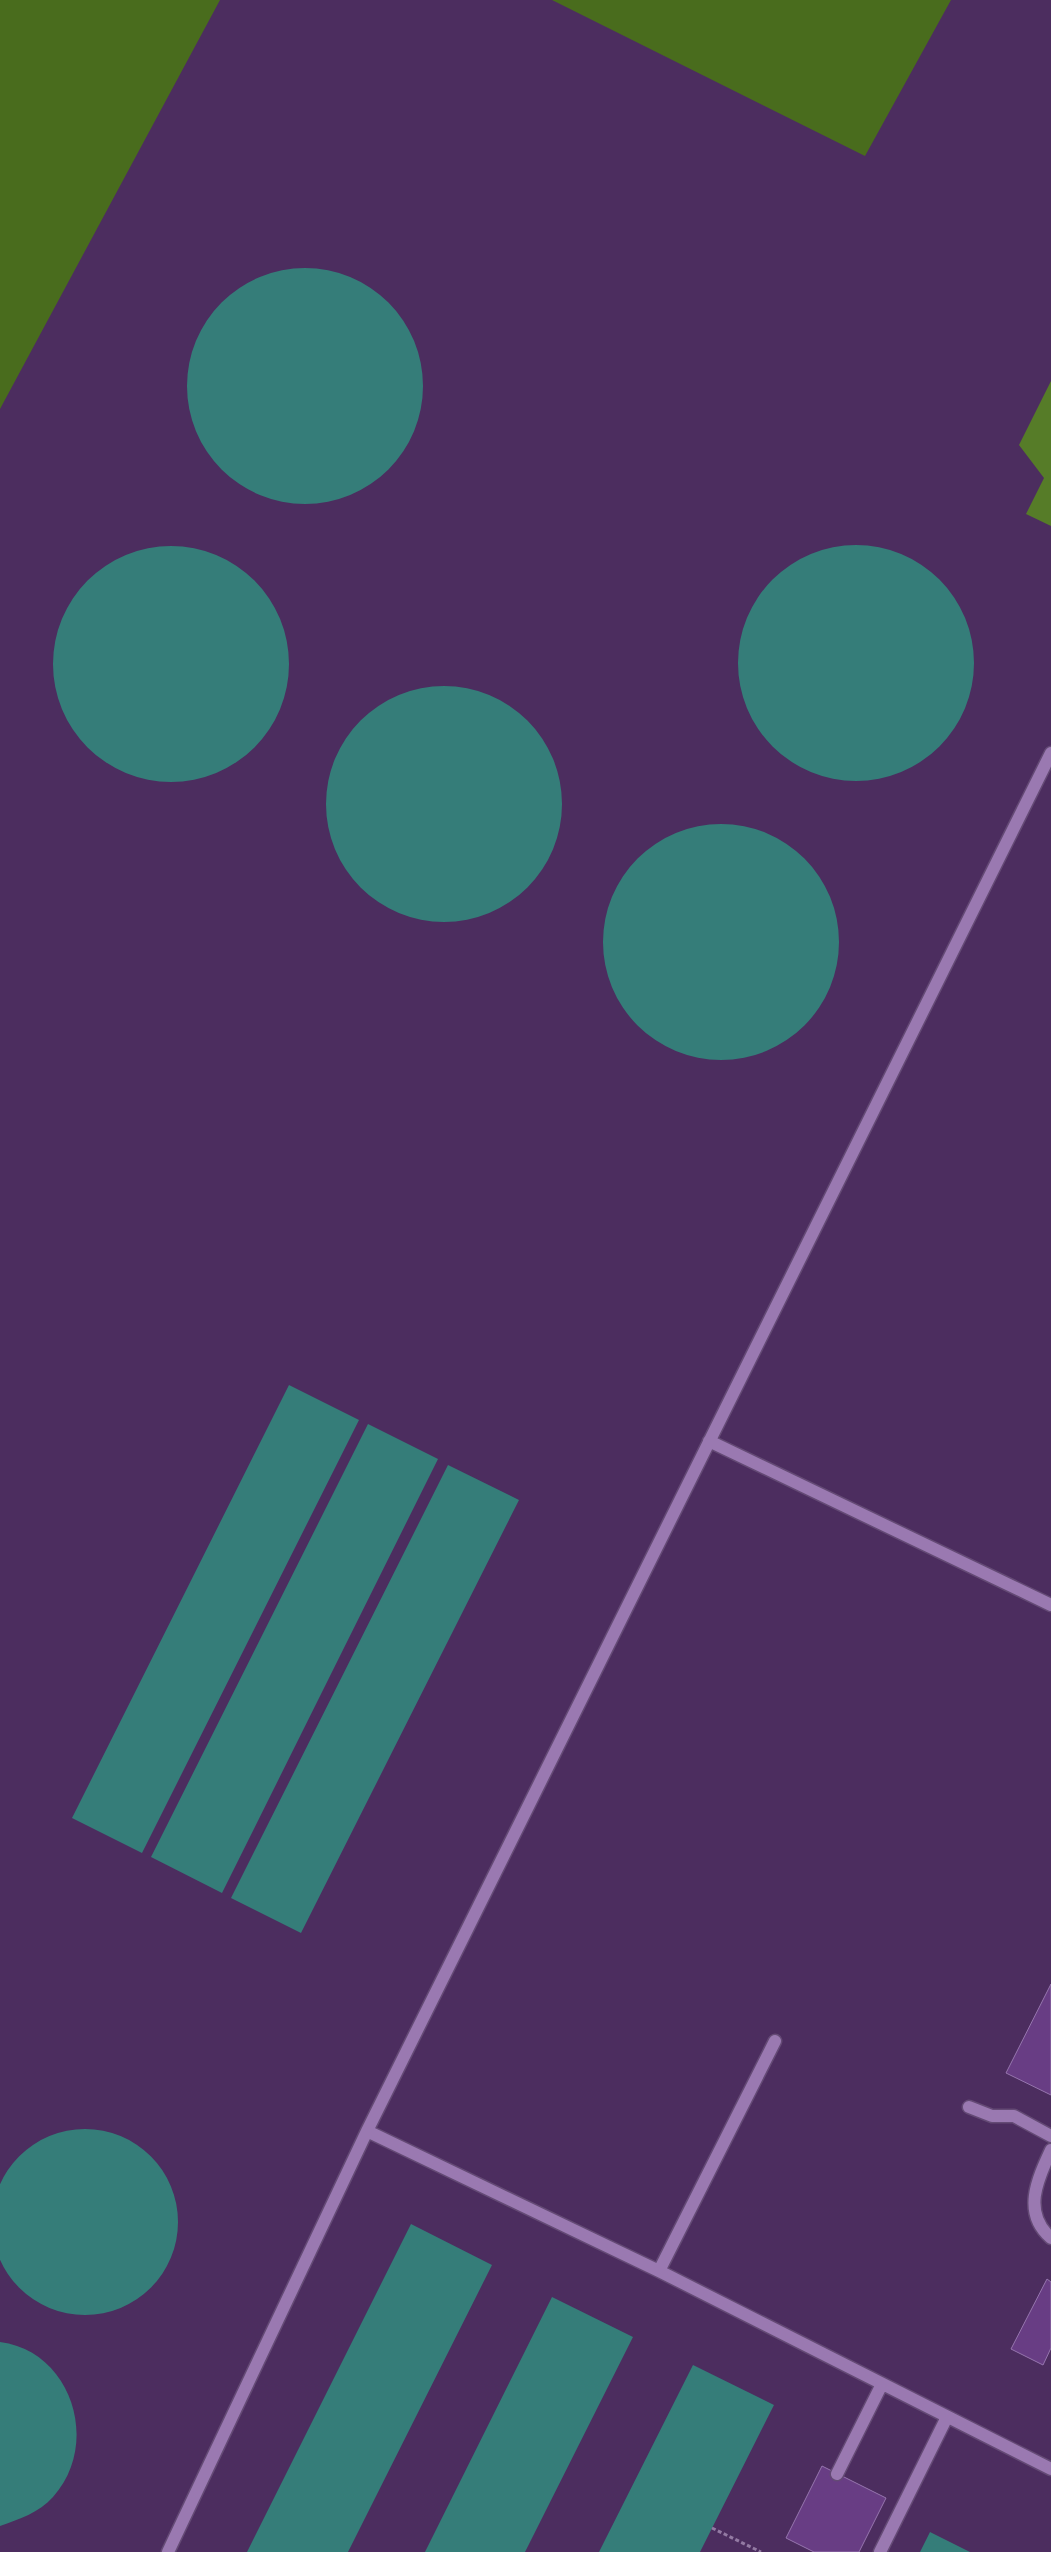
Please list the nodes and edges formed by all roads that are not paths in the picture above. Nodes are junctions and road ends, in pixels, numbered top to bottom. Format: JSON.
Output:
{"nodes":[{"id":1,"x":1051,"y":753,"type":"edge"},
{"id":2,"x":709,"y":1441,"type":"junction"},
{"id":3,"x":1051,"y":1605,"type":"edge"},
{"id":4,"x":775,"y":2041,"type":"dead end"},
{"id":5,"x":969,"y":2107,"type":"dead end"},
{"id":6,"x":367,"y":2131,"type":"junction"},
{"id":7,"x":1051,"y":2136,"type":"edge"},
{"id":8,"x":1051,"y":2150,"type":"edge"},
{"id":9,"x":1051,"y":2238,"type":"edge"},
{"id":10,"x":659,"y":2271,"type":"junction"},
{"id":11,"x":882,"y":2384,"type":"junction"},
{"id":12,"x":947,"y":2417,"type":"junction"},
{"id":13,"x":1051,"y":2469,"type":"edge"},
{"id":14,"x":837,"y":2474,"type":"dead end"},
{"id":15,"x":168,"y":2552,"type":"edge"},
{"id":16,"x":880,"y":2552,"type":"edge"}],
"edges":[{"from":1,"to":2,"type":"lane"},
{"from":2,"to":3,"type":"lane"},
{"from":2,"to":6,"type":"lane"},
{"from":4,"to":10,"type":"lane"},
{"from":5,"to":7,"type":"lane"},
{"from":6,"to":10,"type":"lane"},
{"from":6,"to":15,"type":"lane"},
{"from":8,"to":9,"type":"lane"},
{"from":10,"to":11,"type":"lane"},
{"from":11,"to":12,"type":"lane"},
{"from":11,"to":14,"type":"lane"},
{"from":12,"to":13,"type":"lane"},
{"from":12,"to":16,"type":"lane"}]}
